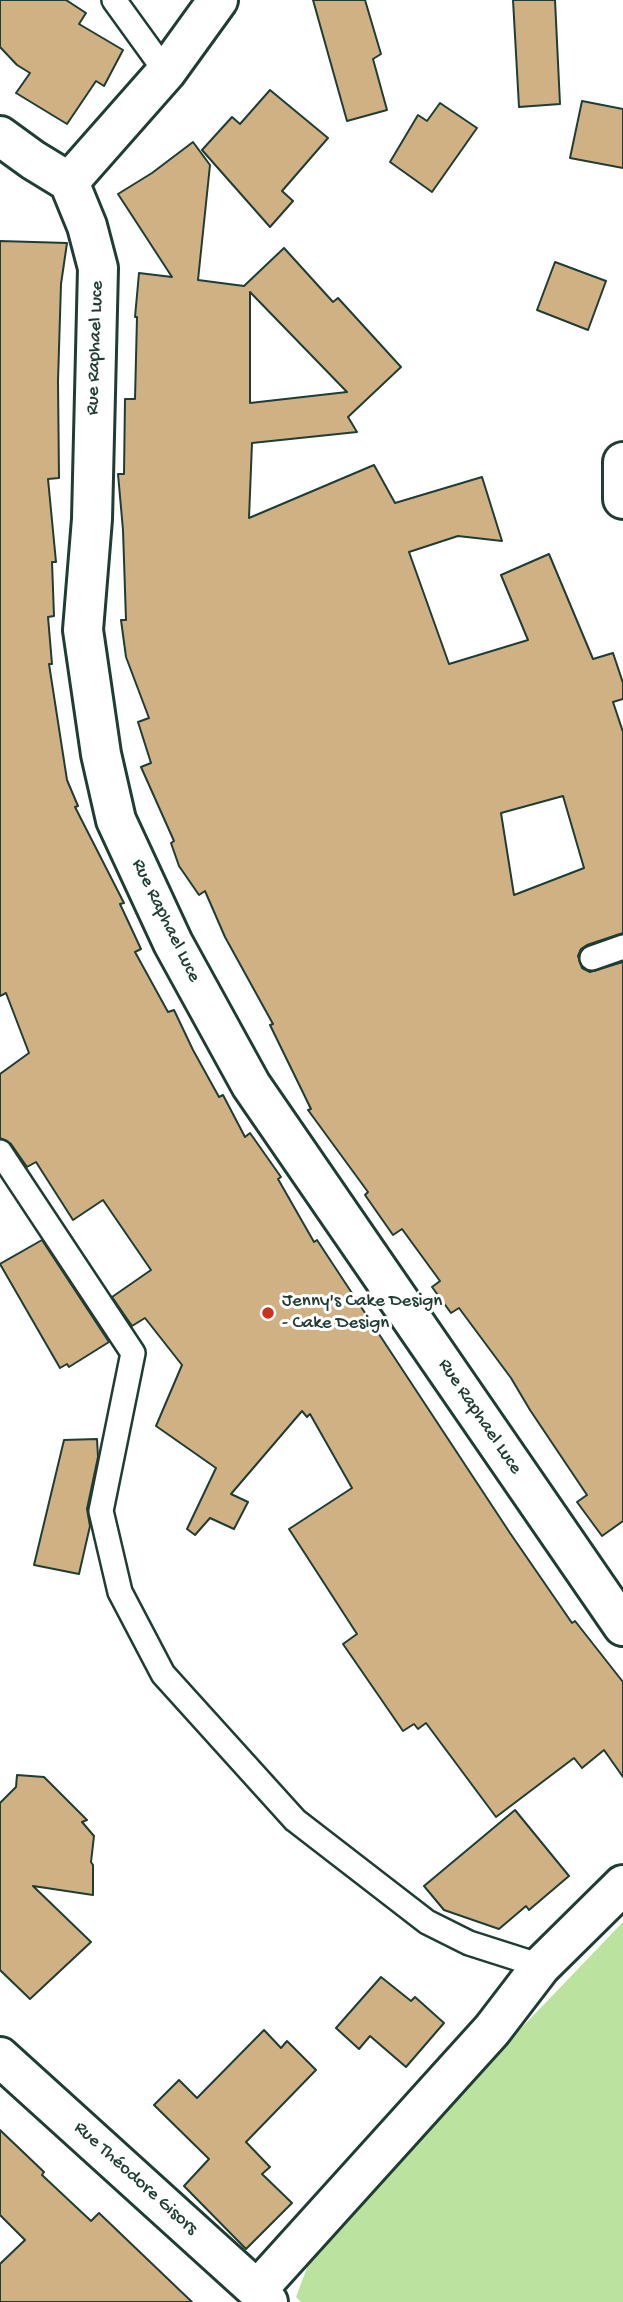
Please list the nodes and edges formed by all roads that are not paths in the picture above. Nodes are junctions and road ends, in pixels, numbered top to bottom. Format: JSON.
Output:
{"nodes":[{"id":1,"x":114,"y":0,"type":"edge"},
{"id":2,"x":218,"y":0,"type":"edge"},
{"id":3,"x":166,"y":72,"type":"junction"},
{"id":4,"x":0,"y":136,"type":"edge"},
{"id":5,"x":69,"y":182,"type":"junction"},
{"id":6,"x":623,"y":462,"type":"edge"},
{"id":7,"x":623,"y":499,"type":"edge"},
{"id":8,"x":623,"y":947,"type":"edge"},
{"id":9,"x":592,"y":958,"type":"dead end"},
{"id":10,"x":0,"y":1152,"type":"edge"},
{"id":11,"x":623,"y":1626,"type":"edge"},
{"id":12,"x":623,"y":1885,"type":"edge"},
{"id":13,"x":541,"y":1966,"type":"junction"},
{"id":14,"x":0,"y":2057,"type":"edge"},
{"id":15,"x":263,"y":2296,"type":"edge"}],
"edges":[{"from":1,"to":3,"type":"lane"},
{"from":2,"to":3,"type":"street"},
{"from":3,"to":5,"type":"street"},
{"from":4,"to":5,"type":"street"},
{"from":5,"to":11,"type":"street","name":"Rue Raphael Luce"},
{"from":6,"to":7,"type":"street"},
{"from":8,"to":9,"type":"lane"},
{"from":10,"to":13,"type":"lane"},
{"from":12,"to":13,"type":"street"},
{"from":13,"to":15,"type":"street"},
{"from":14,"to":15,"type":"street","name":"Rue Théodore Gisors"}]}
